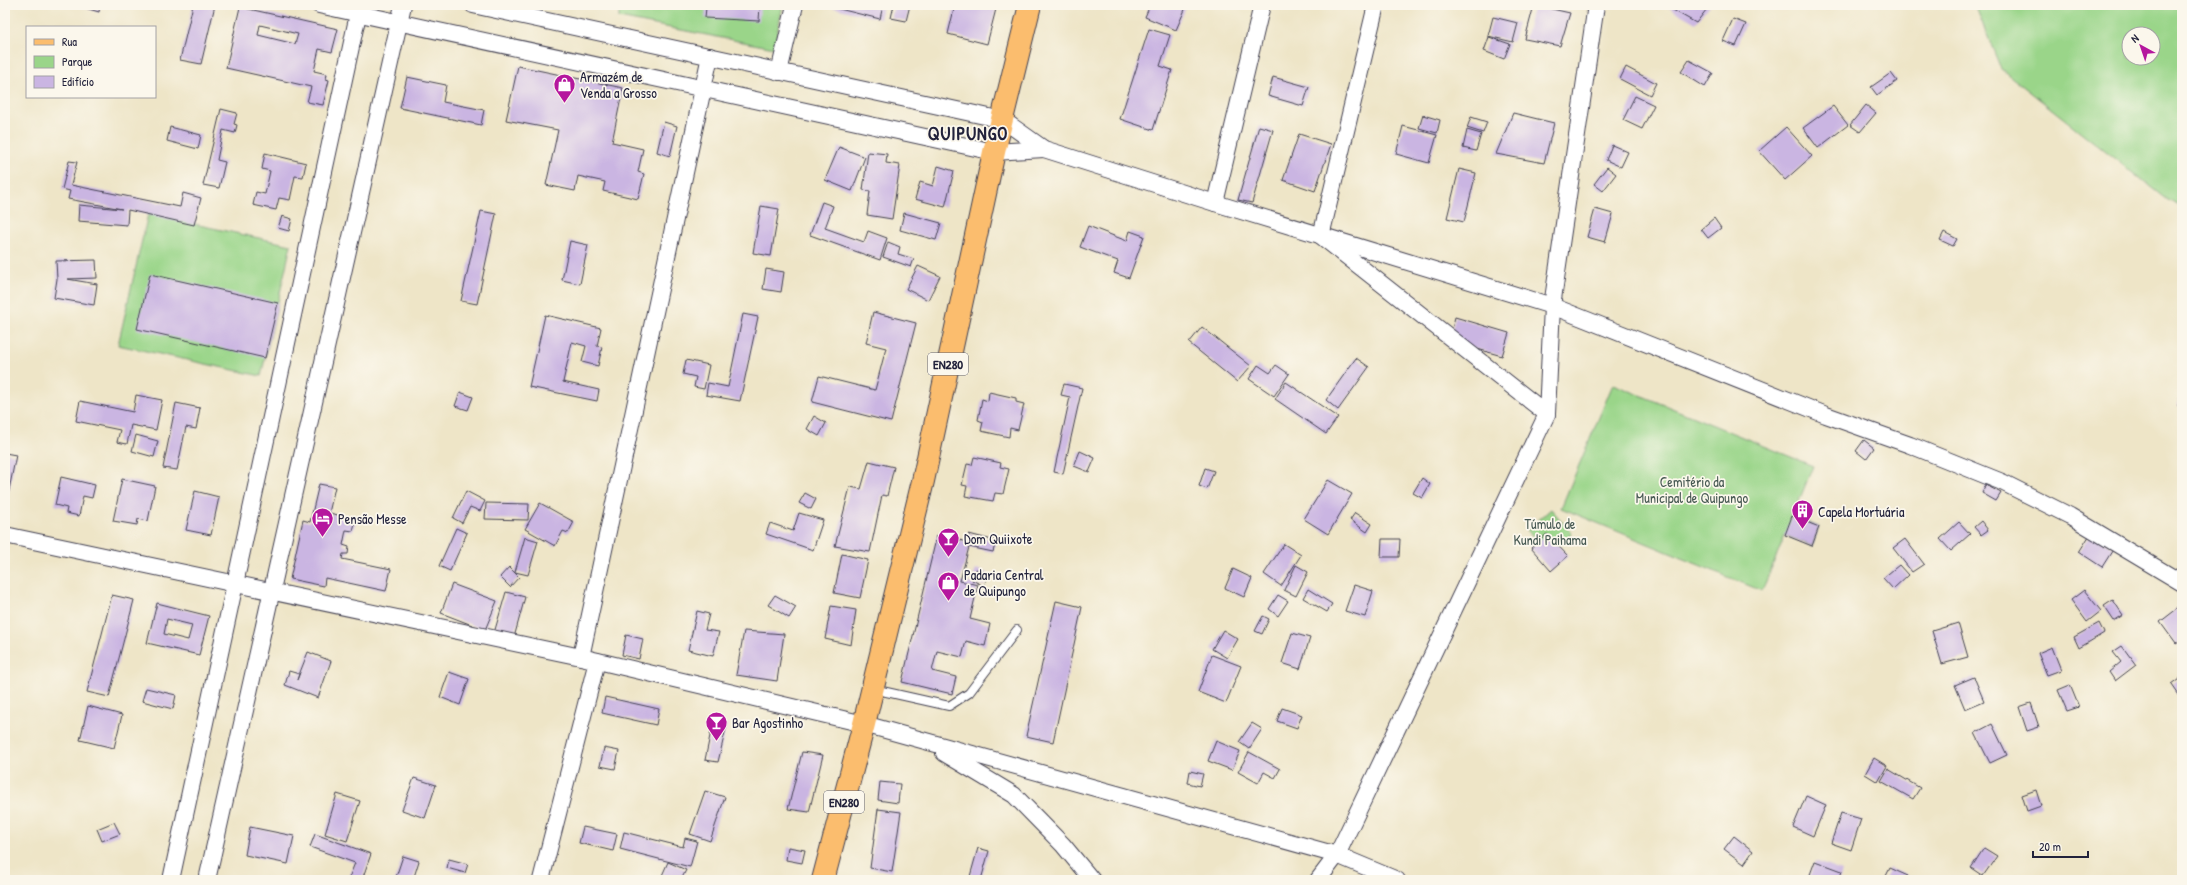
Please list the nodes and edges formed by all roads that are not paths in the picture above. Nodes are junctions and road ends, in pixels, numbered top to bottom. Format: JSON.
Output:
{"nodes":[{"id":1,"x":319,"y":5,"type":"edge"},
{"id":2,"x":403,"y":5,"type":"edge"},
{"id":3,"x":473,"y":5,"type":"edge"},
{"id":4,"x":795,"y":5,"type":"edge"},
{"id":5,"x":1030,"y":5,"type":"edge"},
{"id":6,"x":1262,"y":5,"type":"edge"},
{"id":7,"x":1376,"y":5,"type":"edge"},
{"id":8,"x":1596,"y":5,"type":"edge"},
{"id":9,"x":359,"y":9,"type":"edge"},
{"id":10,"x":399,"y":23,"type":"junction"},
{"id":11,"x":710,"y":56,"type":"junction"},
{"id":12,"x":780,"y":72,"type":"junction"},
{"id":13,"x":703,"y":89,"type":"junction"},
{"id":14,"x":1003,"y":120,"type":"junction"},
{"id":15,"x":1044,"y":149,"type":"junction"},
{"id":16,"x":994,"y":152,"type":"junction"},
{"id":17,"x":1215,"y":203,"type":"junction"},
{"id":18,"x":1321,"y":236,"type":"junction"},
{"id":19,"x":1552,"y":306,"type":"junction"},
{"id":20,"x":1547,"y":414,"type":"junction"},
{"id":21,"x":5,"y":535,"type":"edge"},
{"id":22,"x":235,"y":583,"type":"junction"},
{"id":23,"x":2182,"y":583,"type":"edge"},
{"id":24,"x":272,"y":591,"type":"junction"},
{"id":25,"x":1018,"y":630,"type":"dead end"},
{"id":26,"x":581,"y":657,"type":"junction"},
{"id":27,"x":598,"y":661,"type":"junction"},
{"id":28,"x":873,"y":688,"type":"junction"},
{"id":29,"x":864,"y":724,"type":"junction"},
{"id":30,"x":927,"y":742,"type":"junction"},
{"id":31,"x":1337,"y":855,"type":"junction"},
{"id":32,"x":171,"y":880,"type":"edge"},
{"id":33,"x":207,"y":880,"type":"edge"},
{"id":34,"x":541,"y":880,"type":"edge"},
{"id":35,"x":823,"y":880,"type":"edge"},
{"id":36,"x":1092,"y":880,"type":"edge"},
{"id":37,"x":1318,"y":880,"type":"edge"},
{"id":38,"x":1397,"y":880,"type":"edge"}],
"edges":[{"from":1,"to":9,"type":"street"},
{"from":2,"to":10,"type":"street"},
{"from":3,"to":11,"type":"street"},
{"from":4,"to":12,"type":"street"},
{"from":5,"to":14,"type":"main road","number":"EN280"},
{"from":6,"to":17,"type":"street"},
{"from":7,"to":18,"type":"street"},
{"from":8,"to":19,"type":"street"},
{"from":9,"to":10,"type":"street"},
{"from":9,"to":22,"type":"street"},
{"from":10,"to":13,"type":"street"},
{"from":10,"to":24,"type":"street"},
{"from":11,"to":12,"type":"street"},
{"from":11,"to":13,"type":"street"},
{"from":12,"to":14,"type":"street"},
{"from":13,"to":16,"type":"street"},
{"from":13,"to":26,"type":"street"},
{"from":14,"to":15,"type":"street"},
{"from":14,"to":16,"type":"main road","number":"EN280"},
{"from":15,"to":16,"type":"street"},
{"from":15,"to":17,"type":"street"},
{"from":16,"to":28,"type":"main road","number":"EN280"},
{"from":17,"to":18,"type":"street"},
{"from":18,"to":19,"type":"street"},
{"from":18,"to":20,"type":"street"},
{"from":19,"to":20,"type":"street"},
{"from":19,"to":23,"type":"street"},
{"from":20,"to":31,"type":"street"},
{"from":21,"to":22,"type":"street"},
{"from":22,"to":24,"type":"street"},
{"from":22,"to":32,"type":"street"},
{"from":24,"to":26,"type":"street"},
{"from":24,"to":33,"type":"street"},
{"from":25,"to":28,"type":"lane"},
{"from":26,"to":27,"type":"street"},
{"from":27,"to":29,"type":"street"},
{"from":27,"to":34,"type":"street"},
{"from":28,"to":29,"type":"main road","number":"EN280"},
{"from":29,"to":30,"type":"street"},
{"from":29,"to":35,"type":"main road","number":"EN280"},
{"from":30,"to":31,"type":"street"},
{"from":30,"to":36,"type":"street"},
{"from":31,"to":37,"type":"street"},
{"from":31,"to":38,"type":"street"}]}
